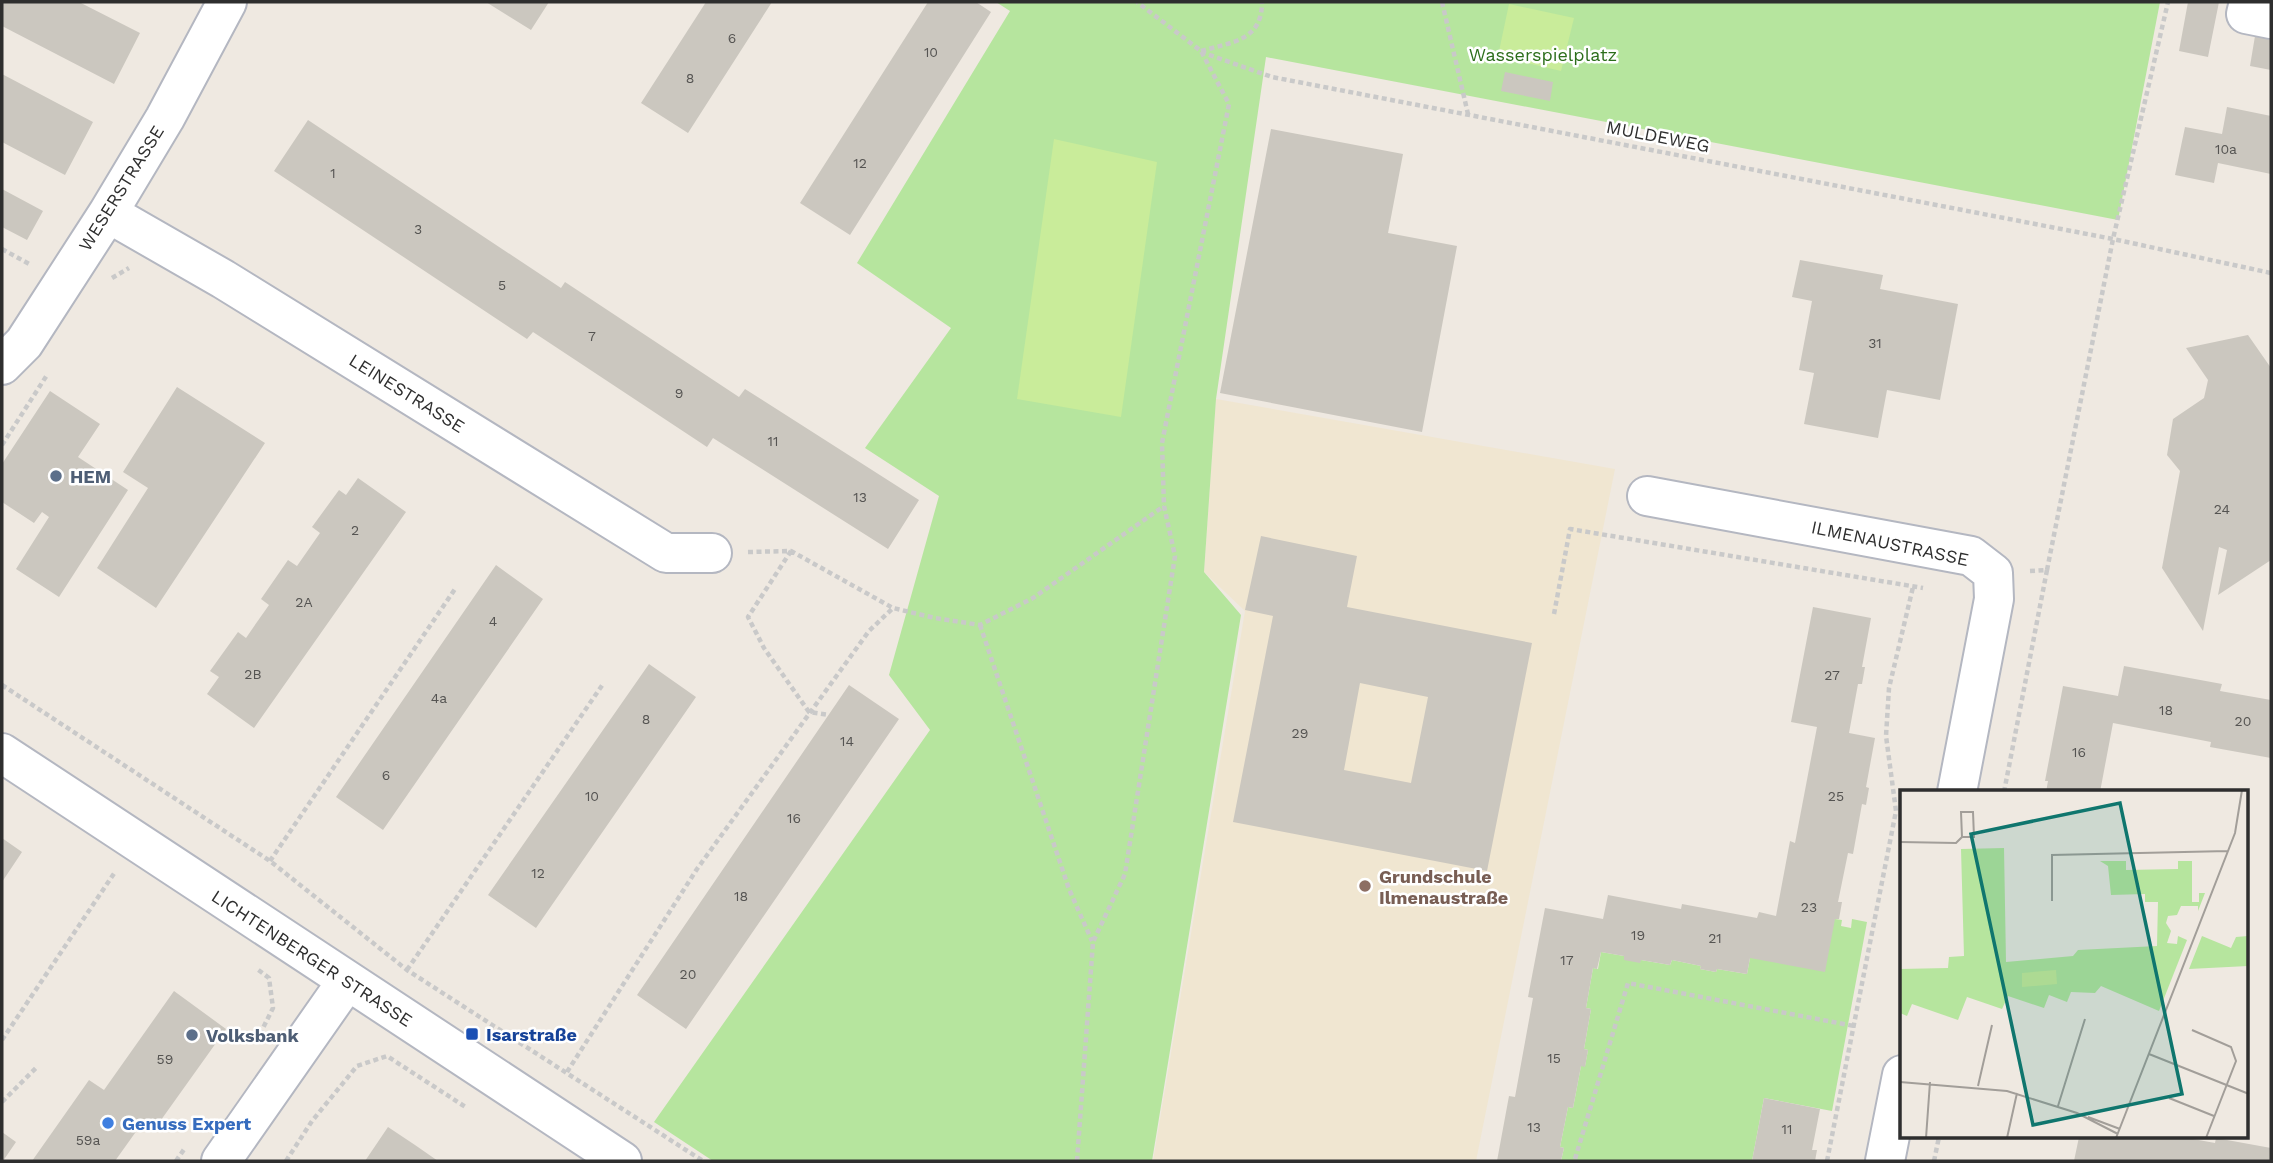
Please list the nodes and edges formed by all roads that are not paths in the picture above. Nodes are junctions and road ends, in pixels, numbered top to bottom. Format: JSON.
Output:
{"nodes":[{"id":1,"x":227,"y":2,"type":"edge"},
{"id":2,"x":2249,"y":2,"type":"edge"},
{"id":3,"x":2271,"y":19,"type":"edge"},
{"id":4,"x":108,"y":213,"type":"junction"},
{"id":5,"x":13,"y":354,"type":"edge"},
{"id":6,"x":2,"y":379,"type":"edge"},
{"id":7,"x":1647,"y":496,"type":"dead end"},
{"id":8,"x":712,"y":554,"type":"road end"},
{"id":9,"x":2,"y":753,"type":"edge"},
{"id":10,"x":1956,"y":790,"type":"edge"},
{"id":11,"x":347,"y":981,"type":"junction"},
{"id":12,"x":1900,"y":1085,"type":"edge"},
{"id":13,"x":221,"y":1161,"type":"edge"},
{"id":14,"x":622,"y":1161,"type":"edge"},
{"id":15,"x":1885,"y":1161,"type":"edge"}],
"edges":[{"from":1,"to":4,"type":"street","name":"WESERSTRASSE"},
{"from":2,"to":3,"type":"street"},
{"from":4,"to":5,"type":"street","name":"WESERSTRASSE"},
{"from":4,"to":8,"type":"street","name":"LEINESTRASSE"},
{"from":5,"to":6,"type":"street"},
{"from":7,"to":10,"type":"street","name":"ILMENAUSTRASSE"},
{"from":9,"to":11,"type":"street","name":"LICHTENBERGER STRASSE"},
{"from":11,"to":13,"type":"street"},
{"from":11,"to":14,"type":"street","name":"LICHTENBERGER STRASSE"},
{"from":12,"to":15,"type":"street"}]}
